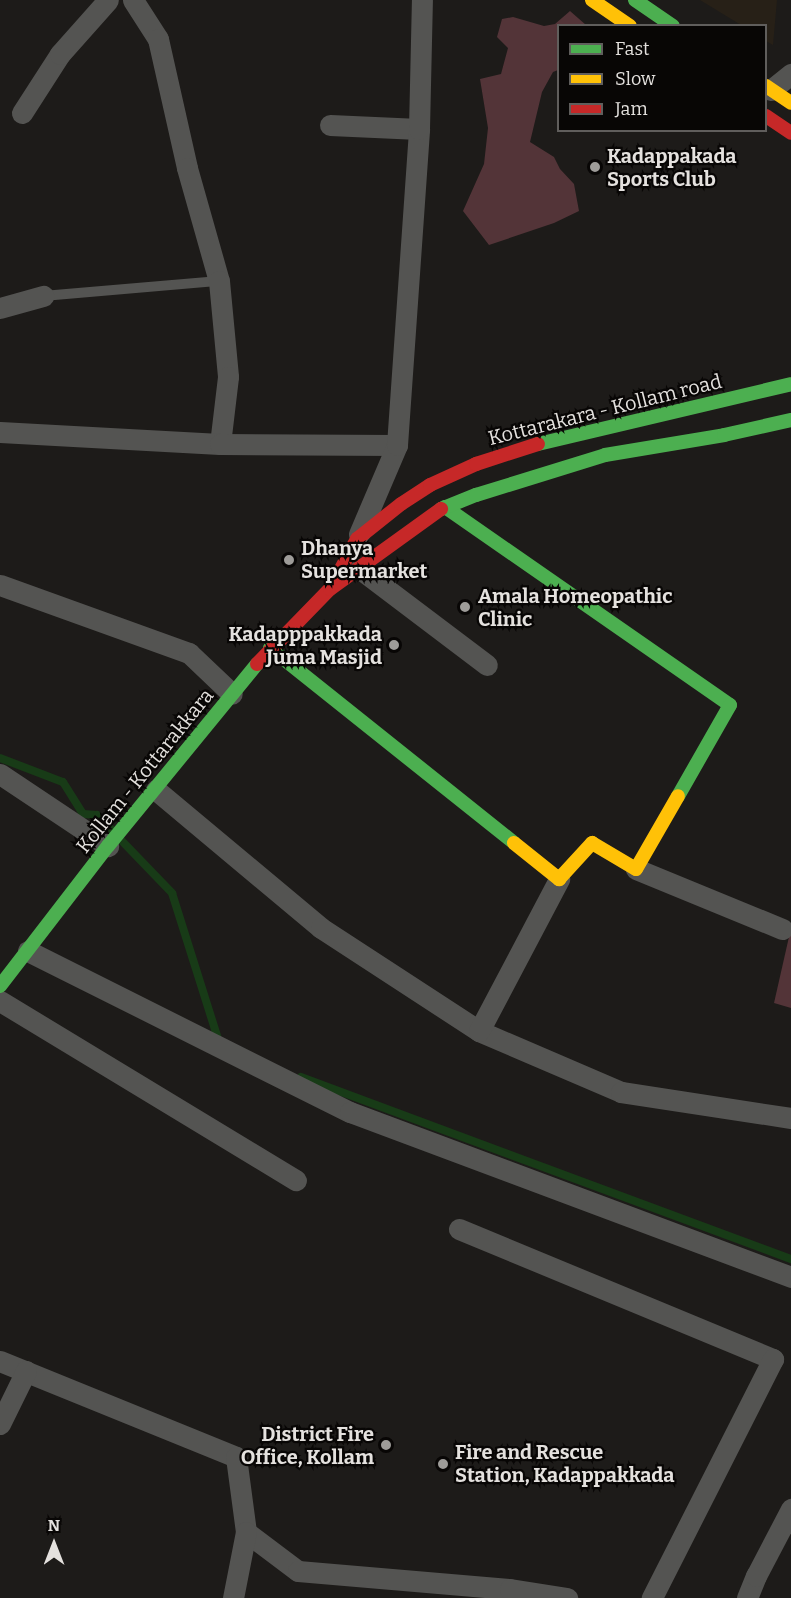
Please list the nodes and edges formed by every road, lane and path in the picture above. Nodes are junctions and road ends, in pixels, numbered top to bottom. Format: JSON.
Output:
{"nodes":[{"id":1,"x":108,"y":0,"type":"edge"},
{"id":2,"x":133,"y":0,"type":"edge"},
{"id":3,"x":422,"y":0,"type":"edge"},
{"id":4,"x":592,"y":0,"type":"edge"},
{"id":5,"x":635,"y":0,"type":"edge"},
{"id":6,"x":627,"y":24,"type":"edge"},
{"id":7,"x":670,"y":24,"type":"edge"},
{"id":8,"x":791,"y":74,"type":"edge"},
{"id":9,"x":768,"y":88,"type":"edge"},
{"id":10,"x":791,"y":103,"type":"edge"},
{"id":11,"x":22,"y":113,"type":"dead end"},
{"id":12,"x":767,"y":117,"type":"edge"},
{"id":13,"x":330,"y":125,"type":"dead end"},
{"id":14,"x":419,"y":129,"type":"junction"},
{"id":15,"x":791,"y":133,"type":"edge"},
{"id":16,"x":219,"y":280,"type":"junction"},
{"id":17,"x":43,"y":296,"type":"joint"},
{"id":18,"x":0,"y":308,"type":"edge"},
{"id":19,"x":791,"y":384,"type":"edge"},
{"id":20,"x":791,"y":420,"type":"edge"},
{"id":21,"x":0,"y":432,"type":"edge"},
{"id":22,"x":220,"y":444,"type":"junction"},
{"id":23,"x":398,"y":445,"type":"junction"},
{"id":24,"x":445,"y":507,"type":"junction"},
{"id":25,"x":357,"y":539,"type":"junction"},
{"id":26,"x":360,"y":569,"type":"junction"},
{"id":27,"x":0,"y":585,"type":"edge"},
{"id":28,"x":330,"y":589,"type":"junction"},
{"id":29,"x":270,"y":648,"type":"junction"},
{"id":30,"x":487,"y":665,"type":"dead end"},
{"id":31,"x":232,"y":694,"type":"junction"},
{"id":32,"x":0,"y":774,"type":"edge"},
{"id":33,"x":156,"y":790,"type":"junction"},
{"id":34,"x":108,"y":846,"type":"junction"},
{"id":35,"x":636,"y":868,"type":"junction"},
{"id":36,"x":558,"y":879,"type":"junction"},
{"id":37,"x":782,"y":929,"type":"dead end"},
{"id":38,"x":28,"y":951,"type":"junction"},
{"id":39,"x":0,"y":986,"type":"edge"},
{"id":40,"x":0,"y":1000,"type":"edge"},
{"id":41,"x":479,"y":1031,"type":"junction"},
{"id":42,"x":791,"y":1118,"type":"edge"},
{"id":43,"x":296,"y":1180,"type":"dead end"},
{"id":44,"x":459,"y":1229,"type":"dead end"},
{"id":45,"x":791,"y":1277,"type":"edge"},
{"id":46,"x":0,"y":1361,"type":"edge"},
{"id":47,"x":26,"y":1371,"type":"junction"},
{"id":48,"x":0,"y":1424,"type":"edge"},
{"id":49,"x":791,"y":1509,"type":"edge"},
{"id":50,"x":246,"y":1532,"type":"junction"},
{"id":51,"x":510,"y":1593,"type":"edge"},
{"id":52,"x":234,"y":1598,"type":"edge"},
{"id":53,"x":567,"y":1598,"type":"edge"},
{"id":54,"x":652,"y":1598,"type":"edge"},
{"id":55,"x":747,"y":1598,"type":"edge"}],
"edges":[{"from":1,"to":11,"type":"street"},
{"from":2,"to":16,"type":"street"},
{"from":3,"to":14,"type":"street"},
{"from":4,"to":6,"type":"main road"},
{"from":5,"to":7,"type":"main road"},
{"from":8,"to":9,"type":"street"},
{"from":9,"to":10,"type":"main road"},
{"from":12,"to":15,"type":"main road"},
{"from":13,"to":14,"type":"street"},
{"from":14,"to":23,"type":"street"},
{"from":16,"to":17,"type":"lane"},
{"from":16,"to":22,"type":"street"},
{"from":17,"to":18,"type":"street"},
{"from":19,"to":25,"type":"main road","name":"Kottarakara - Kollam road"},
{"from":20,"to":24,"type":"main road"},
{"from":21,"to":22,"type":"street"},
{"from":22,"to":23,"type":"street"},
{"from":23,"to":25,"type":"street"},
{"from":24,"to":26,"type":"main road"},
{"from":24,"to":35,"type":"main road"},
{"from":25,"to":28,"type":"main road","name":"Kottarakara - Kollam road"},
{"from":26,"to":28,"type":"main road"},
{"from":26,"to":30,"type":"street"},
{"from":27,"to":31,"type":"street"},
{"from":28,"to":29,"type":"main road","name":"Kollam - Kottarakkara"},
{"from":29,"to":31,"type":"main road","name":"Kollam - Kottarakkara"},
{"from":29,"to":36,"type":"main road"},
{"from":31,"to":33,"type":"main road","name":"Kollam - Kottarakkara"},
{"from":32,"to":34,"type":"street"},
{"from":33,"to":34,"type":"main road","name":"Kollam - Kottarakkara"},
{"from":33,"to":41,"type":"street"},
{"from":34,"to":38,"type":"main road","name":"Kollam - Kottarakkara"},
{"from":35,"to":36,"type":"main road"},
{"from":35,"to":37,"type":"street"},
{"from":36,"to":41,"type":"street"},
{"from":38,"to":39,"type":"main road","name":"Kollam - Kottarakkara"},
{"from":38,"to":45,"type":"street"},
{"from":40,"to":43,"type":"street"},
{"from":41,"to":42,"type":"street"},
{"from":44,"to":54,"type":"street"},
{"from":46,"to":47,"type":"street"},
{"from":47,"to":48,"type":"street"},
{"from":47,"to":50,"type":"street"},
{"from":49,"to":55,"type":"street"},
{"from":50,"to":51,"type":"street"},
{"from":50,"to":52,"type":"street"},
{"from":51,"to":53,"type":"street"}]}
